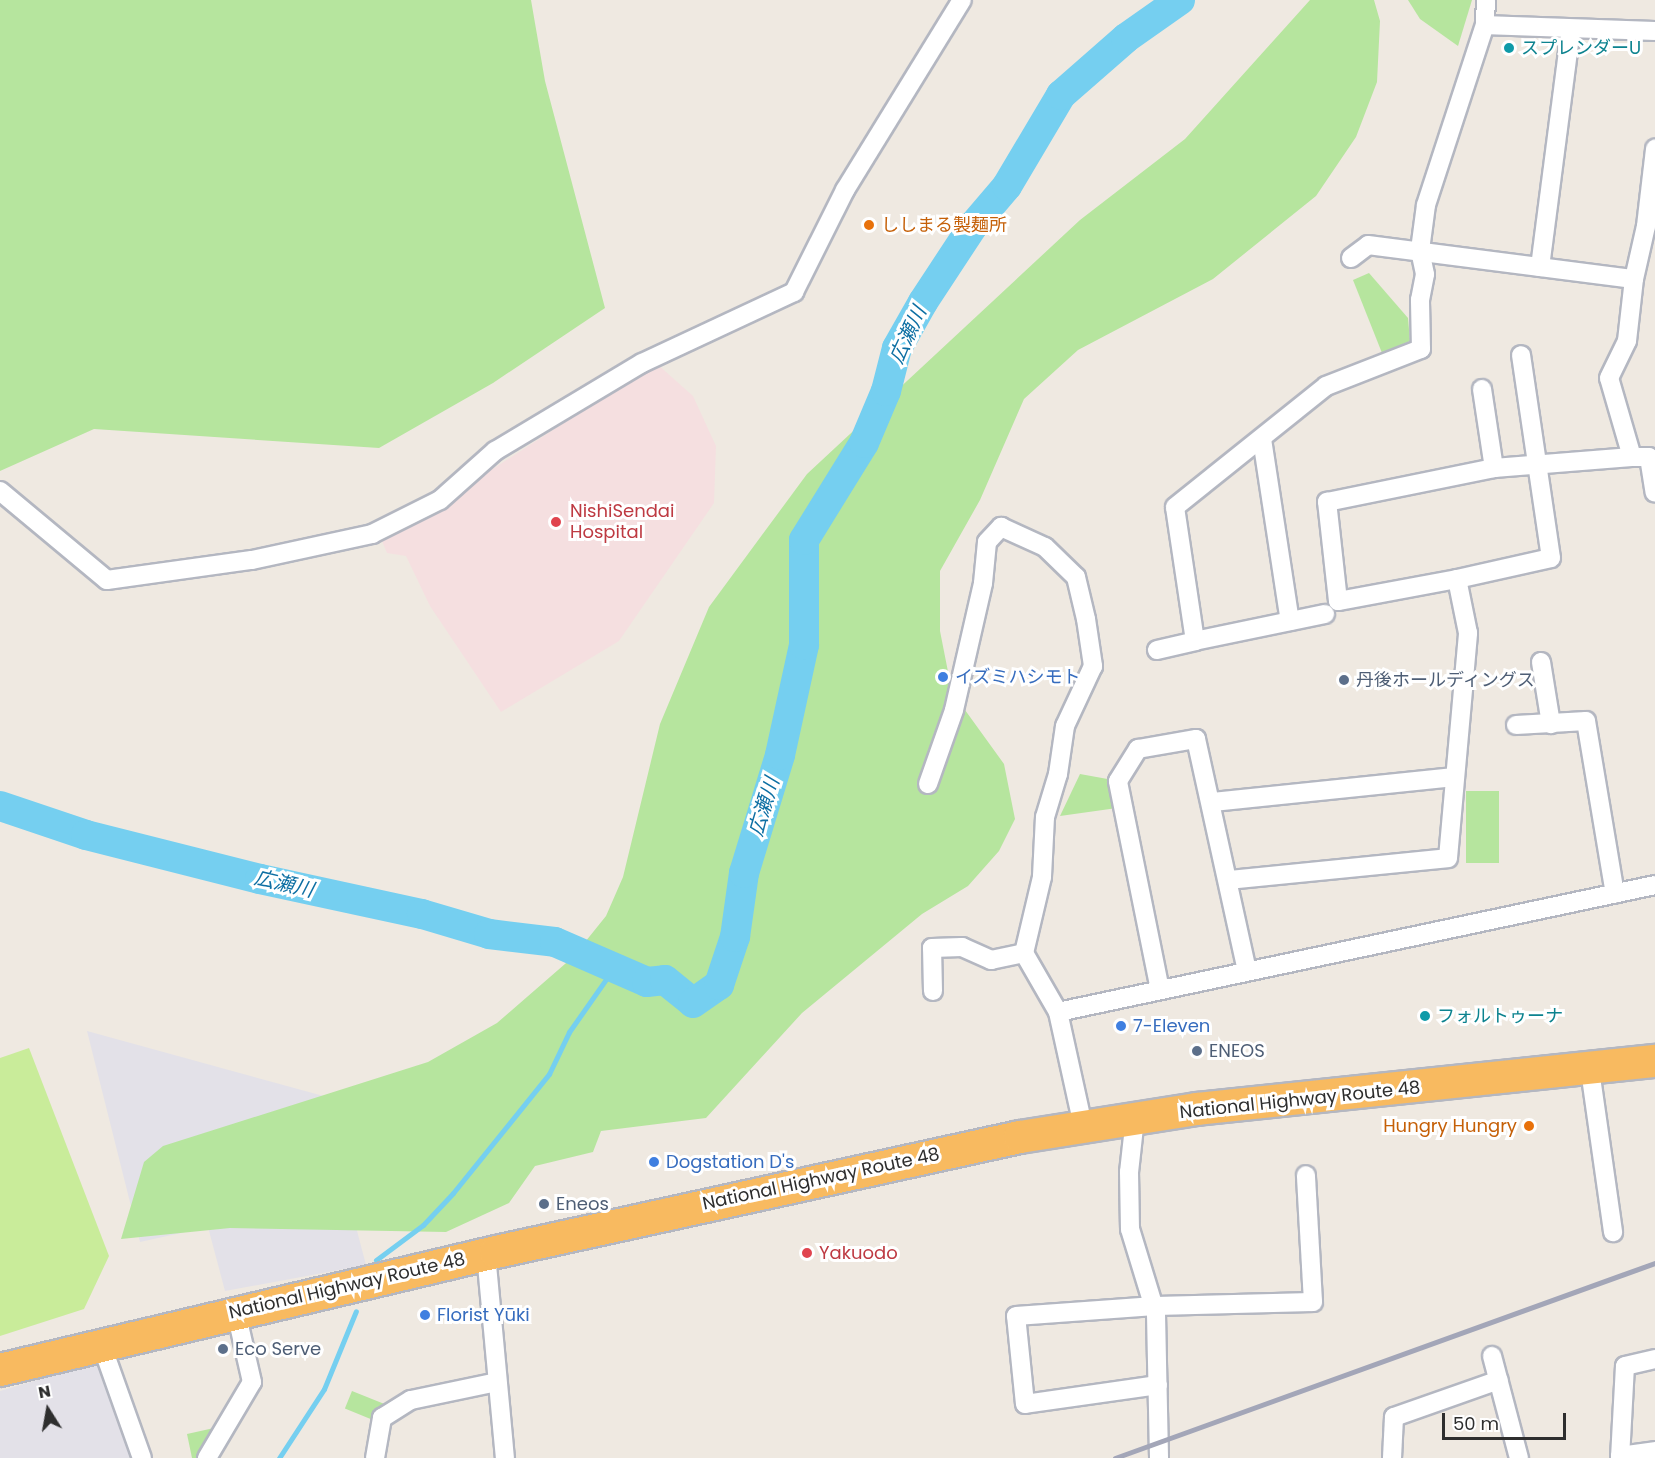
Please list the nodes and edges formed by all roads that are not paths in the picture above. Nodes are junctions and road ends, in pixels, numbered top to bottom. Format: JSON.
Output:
{"nodes":[{"id":1,"x":962,"y":0,"type":"edge"},
{"id":2,"x":1486,"y":0,"type":"edge"},
{"id":3,"x":1485,"y":25,"type":"junction"},
{"id":4,"x":1570,"y":29,"type":"junction"},
{"id":5,"x":1655,"y":31,"type":"edge"},
{"id":6,"x":1655,"y":149,"type":"edge"},
{"id":7,"x":1420,"y":250,"type":"junction"},
{"id":8,"x":1351,"y":258,"type":"dead end"},
{"id":9,"x":1540,"y":267,"type":"junction"},
{"id":10,"x":1634,"y":279,"type":"junction"},
{"id":11,"x":1521,"y":355,"type":"dead end"},
{"id":12,"x":1482,"y":389,"type":"dead end"},
{"id":13,"x":1262,"y":439,"type":"junction"},
{"id":14,"x":1632,"y":457,"type":"junction"},
{"id":15,"x":1536,"y":467,"type":"junction"},
{"id":16,"x":1494,"y":468,"type":"junction"},
{"id":17,"x":0,"y":491,"type":"edge"},
{"id":18,"x":1655,"y":493,"type":"edge"},
{"id":19,"x":1457,"y":579,"type":"junction"},
{"id":20,"x":1325,"y":614,"type":"dead end"},
{"id":21,"x":1290,"y":621,"type":"junction"},
{"id":22,"x":1195,"y":641,"type":"junction"},
{"id":23,"x":1157,"y":650,"type":"dead end"},
{"id":24,"x":1541,"y":662,"type":"dead end"},
{"id":25,"x":1551,"y":724,"type":"junction"},
{"id":26,"x":1516,"y":725,"type":"dead end"},
{"id":27,"x":1453,"y":777,"type":"junction"},
{"id":28,"x":928,"y":784,"type":"dead end"},
{"id":29,"x":1212,"y":802,"type":"junction"},
{"id":30,"x":1229,"y":880,"type":"junction"},
{"id":31,"x":1655,"y":885,"type":"edge"},
{"id":32,"x":1615,"y":894,"type":"junction"},
{"id":33,"x":1024,"y":953,"type":"junction"},
{"id":34,"x":1247,"y":970,"type":"junction"},
{"id":35,"x":1160,"y":990,"type":"junction"},
{"id":36,"x":933,"y":991,"type":"dead end"},
{"id":37,"x":1058,"y":1012,"type":"junction"},
{"id":38,"x":1655,"y":1061,"type":"edge"},
{"id":39,"x":1590,"y":1070,"type":"junction"},
{"id":40,"x":1134,"y":1118,"type":"junction"},
{"id":41,"x":1083,"y":1126,"type":"junction"},
{"id":42,"x":1306,"y":1175,"type":"dead end"},
{"id":43,"x":1613,"y":1232,"type":"dead end"},
{"id":44,"x":486,"y":1254,"type":"junction"},
{"id":45,"x":1155,"y":1306,"type":"junction"},
{"id":46,"x":236,"y":1312,"type":"junction"},
{"id":47,"x":101,"y":1343,"type":"junction"},
{"id":48,"x":1492,"y":1356,"type":"dead end"},
{"id":49,"x":1655,"y":1359,"type":"edge"},
{"id":50,"x":0,"y":1370,"type":"edge"},
{"id":51,"x":1499,"y":1380,"type":"junction"},
{"id":52,"x":497,"y":1382,"type":"junction"},
{"id":53,"x":1158,"y":1385,"type":"junction"},
{"id":54,"x":1655,"y":1451,"type":"edge"},
{"id":55,"x":1620,"y":1457,"type":"edge"},
{"id":56,"x":142,"y":1458,"type":"edge"},
{"id":57,"x":207,"y":1458,"type":"edge"},
{"id":58,"x":375,"y":1458,"type":"edge"},
{"id":59,"x":505,"y":1458,"type":"edge"},
{"id":60,"x":1159,"y":1458,"type":"edge"},
{"id":61,"x":1392,"y":1458,"type":"edge"},
{"id":62,"x":1519,"y":1458,"type":"edge"}],
"edges":[{"from":1,"to":17,"type":"street"},
{"from":2,"to":3,"type":"street"},
{"from":3,"to":4,"type":"street"},
{"from":3,"to":7,"type":"street"},
{"from":4,"to":5,"type":"street"},
{"from":4,"to":9,"type":"street"},
{"from":6,"to":10,"type":"street"},
{"from":7,"to":8,"type":"street"},
{"from":7,"to":9,"type":"street"},
{"from":7,"to":13,"type":"street"},
{"from":9,"to":10,"type":"street"},
{"from":10,"to":14,"type":"street"},
{"from":11,"to":15,"type":"street"},
{"from":12,"to":16,"type":"street"},
{"from":13,"to":21,"type":"street"},
{"from":13,"to":22,"type":"street"},
{"from":14,"to":15,"type":"street"},
{"from":14,"to":18,"type":"street"},
{"from":15,"to":16,"type":"street"},
{"from":15,"to":19,"type":"street"},
{"from":16,"to":19,"type":"street"},
{"from":19,"to":27,"type":"street"},
{"from":20,"to":21,"type":"street"},
{"from":21,"to":22,"type":"street"},
{"from":22,"to":23,"type":"street"},
{"from":24,"to":25,"type":"street"},
{"from":25,"to":26,"type":"street"},
{"from":25,"to":32,"type":"street"},
{"from":27,"to":29,"type":"street"},
{"from":27,"to":30,"type":"street"},
{"from":28,"to":33,"type":"street"},
{"from":29,"to":30,"type":"street"},
{"from":29,"to":35,"type":"street"},
{"from":30,"to":34,"type":"street"},
{"from":31,"to":32,"type":"street"},
{"from":32,"to":34,"type":"street"},
{"from":33,"to":36,"type":"street"},
{"from":33,"to":37,"type":"street"},
{"from":34,"to":35,"type":"street"},
{"from":35,"to":37,"type":"street"},
{"from":37,"to":41,"type":"street"},
{"from":38,"to":39,"type":"highway","name":"National Highway Route 48"},
{"from":39,"to":40,"type":"highway","name":"National Highway Route 48"},
{"from":39,"to":43,"type":"street"},
{"from":40,"to":41,"type":"highway","name":"National Highway Route 48"},
{"from":40,"to":45,"type":"street"},
{"from":41,"to":44,"type":"highway","name":"National Highway Route 48"},
{"from":42,"to":45,"type":"street"},
{"from":44,"to":46,"type":"highway","name":"National Highway Route 48"},
{"from":44,"to":52,"type":"street"},
{"from":45,"to":53,"type":"street"},
{"from":45,"to":53,"type":"street"},
{"from":46,"to":47,"type":"highway","name":"National Highway Route 48"},
{"from":46,"to":57,"type":"street"},
{"from":47,"to":50,"type":"highway","name":"National Highway Route 48"},
{"from":47,"to":56,"type":"street"},
{"from":48,"to":51,"type":"street"},
{"from":49,"to":55,"type":"street"},
{"from":51,"to":61,"type":"street"},
{"from":51,"to":62,"type":"street"},
{"from":52,"to":58,"type":"street"},
{"from":52,"to":59,"type":"street"},
{"from":53,"to":60,"type":"street"},
{"from":54,"to":55,"type":"street"}]}
